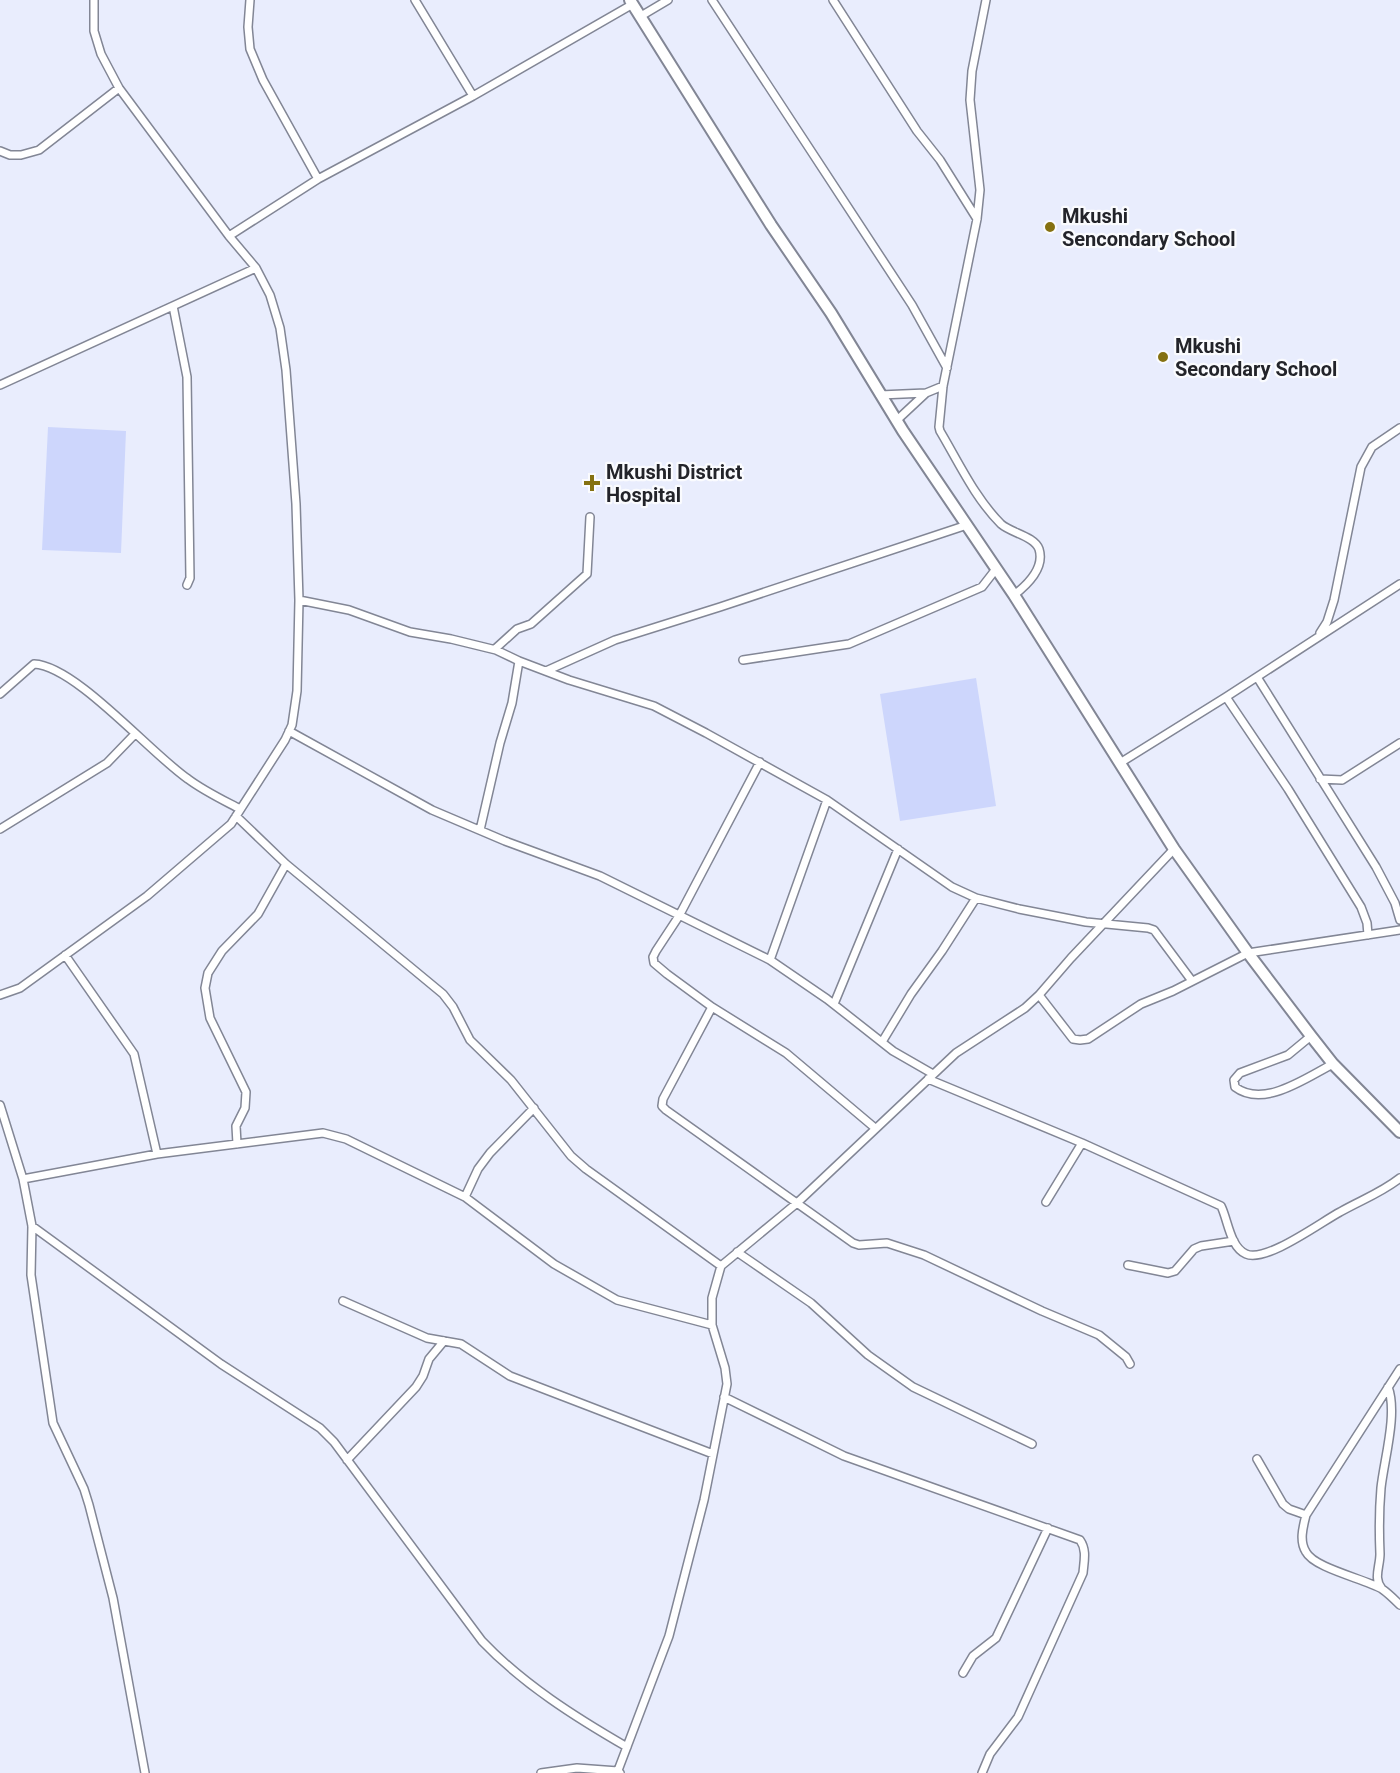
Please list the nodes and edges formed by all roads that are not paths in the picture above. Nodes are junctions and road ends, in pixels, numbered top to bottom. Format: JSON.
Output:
{"nodes":[{"id":1,"x":94,"y":0,"type":"edge"},
{"id":2,"x":250,"y":0,"type":"edge"},
{"id":3,"x":415,"y":0,"type":"edge"},
{"id":4,"x":668,"y":0,"type":"edge"},
{"id":5,"x":712,"y":0,"type":"edge"},
{"id":6,"x":833,"y":0,"type":"edge"},
{"id":7,"x":986,"y":0,"type":"edge"},
{"id":8,"x":632,"y":2,"type":"edge"},
{"id":9,"x":641,"y":16,"type":"junction"},
{"id":10,"x":119,"y":88,"type":"junction"},
{"id":11,"x":473,"y":96,"type":"junction"},
{"id":12,"x":0,"y":151,"type":"edge"},
{"id":13,"x":318,"y":179,"type":"junction"},
{"id":14,"x":977,"y":219,"type":"junction"},
{"id":15,"x":229,"y":236,"type":"junction"},
{"id":16,"x":256,"y":268,"type":"junction"},
{"id":17,"x":173,"y":306,"type":"junction"},
{"id":18,"x":947,"y":368,"type":"junction"},
{"id":19,"x":0,"y":385,"type":"edge"},
{"id":20,"x":943,"y":386,"type":"junction"},
{"id":21,"x":926,"y":393,"type":"junction"},
{"id":22,"x":880,"y":395,"type":"junction"},
{"id":23,"x":896,"y":421,"type":"junction"},
{"id":24,"x":1400,"y":428,"type":"edge"},
{"id":25,"x":590,"y":517,"type":"dead end"},
{"id":26,"x":967,"y":525,"type":"junction"},
{"id":27,"x":996,"y":569,"type":"junction"},
{"id":28,"x":1400,"y":584,"type":"edge"},
{"id":29,"x":187,"y":585,"type":"dead end"},
{"id":30,"x":1014,"y":595,"type":"junction"},
{"id":31,"x":299,"y":600,"type":"junction"},
{"id":32,"x":1318,"y":637,"type":"junction"},
{"id":33,"x":495,"y":649,"type":"junction"},
{"id":34,"x":743,"y":660,"type":"dead end"},
{"id":35,"x":519,"y":661,"type":"junction"},
{"id":36,"x":546,"y":671,"type":"junction"},
{"id":37,"x":1257,"y":677,"type":"junction"},
{"id":38,"x":0,"y":694,"type":"edge"},
{"id":39,"x":1226,"y":697,"type":"junction"},
{"id":40,"x":289,"y":731,"type":"junction"},
{"id":41,"x":135,"y":734,"type":"junction"},
{"id":42,"x":1400,"y":743,"type":"edge"},
{"id":43,"x":760,"y":762,"type":"junction"},
{"id":44,"x":1120,"y":763,"type":"junction"},
{"id":45,"x":1320,"y":779,"type":"junction"},
{"id":46,"x":828,"y":800,"type":"junction"},
{"id":47,"x":238,"y":813,"type":"junction"},
{"id":48,"x":0,"y":829,"type":"edge"},
{"id":49,"x":480,"y":830,"type":"junction"},
{"id":50,"x":898,"y":849,"type":"junction"},
{"id":51,"x":1174,"y":849,"type":"junction"},
{"id":52,"x":286,"y":864,"type":"junction"},
{"id":53,"x":976,"y":898,"type":"junction"},
{"id":54,"x":680,"y":916,"type":"junction"},
{"id":55,"x":1400,"y":920,"type":"edge"},
{"id":56,"x":1104,"y":923,"type":"junction"},
{"id":57,"x":1400,"y":930,"type":"edge"},
{"id":58,"x":1368,"y":935,"type":"junction"},
{"id":59,"x":1248,"y":953,"type":"junction"},
{"id":60,"x":64,"y":955,"type":"junction"},
{"id":61,"x":770,"y":960,"type":"junction"},
{"id":62,"x":1192,"y":981,"type":"junction"},
{"id":63,"x":0,"y":995,"type":"edge"},
{"id":64,"x":1040,"y":995,"type":"junction"},
{"id":65,"x":834,"y":1004,"type":"junction"},
{"id":66,"x":712,"y":1007,"type":"junction"},
{"id":67,"x":1311,"y":1036,"type":"junction"},
{"id":68,"x":882,"y":1042,"type":"junction"},
{"id":69,"x":1333,"y":1064,"type":"junction"},
{"id":70,"x":930,"y":1077,"type":"junction"},
{"id":71,"x":0,"y":1105,"type":"edge"},
{"id":72,"x":534,"y":1108,"type":"junction"},
{"id":73,"x":875,"y":1128,"type":"junction"},
{"id":74,"x":1400,"y":1132,"type":"edge"},
{"id":75,"x":1082,"y":1143,"type":"junction"},
{"id":76,"x":237,"y":1144,"type":"junction"},
{"id":77,"x":157,"y":1154,"type":"junction"},
{"id":78,"x":1400,"y":1178,"type":"edge"},
{"id":79,"x":23,"y":1179,"type":"junction"},
{"id":80,"x":465,"y":1197,"type":"junction"},
{"id":81,"x":1046,"y":1202,"type":"dead end"},
{"id":82,"x":797,"y":1203,"type":"junction"},
{"id":83,"x":32,"y":1226,"type":"junction"},
{"id":84,"x":1234,"y":1241,"type":"junction"},
{"id":85,"x":737,"y":1252,"type":"junction"},
{"id":86,"x":1128,"y":1265,"type":"dead end"},
{"id":87,"x":722,"y":1266,"type":"junction"},
{"id":88,"x":343,"y":1300,"type":"dead end"},
{"id":89,"x":712,"y":1325,"type":"junction"},
{"id":90,"x":444,"y":1341,"type":"junction"},
{"id":91,"x":1130,"y":1364,"type":"dead end"},
{"id":92,"x":1400,"y":1369,"type":"edge"},
{"id":93,"x":1388,"y":1388,"type":"junction"},
{"id":94,"x":724,"y":1397,"type":"junction"},
{"id":95,"x":1032,"y":1444,"type":"dead end"},
{"id":96,"x":713,"y":1454,"type":"junction"},
{"id":97,"x":1257,"y":1459,"type":"dead end"},
{"id":98,"x":347,"y":1461,"type":"junction"},
{"id":99,"x":1306,"y":1515,"type":"junction"},
{"id":100,"x":1048,"y":1528,"type":"junction"},
{"id":101,"x":1382,"y":1589,"type":"junction"},
{"id":102,"x":1400,"y":1605,"type":"edge"},
{"id":103,"x":963,"y":1673,"type":"dead end"},
{"id":104,"x":627,"y":1747,"type":"junction"},
{"id":105,"x":618,"y":1772,"type":"edge"},
{"id":106,"x":145,"y":1773,"type":"edge"},
{"id":107,"x":541,"y":1773,"type":"edge"},
{"id":108,"x":982,"y":1773,"type":"edge"}],
"edges":[{"from":1,"to":10,"type":"street"},
{"from":2,"to":13,"type":"street"},
{"from":3,"to":11,"type":"street"},
{"from":4,"to":9,"type":"street"},
{"from":5,"to":18,"type":"street"},
{"from":6,"to":14,"type":"street"},
{"from":7,"to":14,"type":"street"},
{"from":8,"to":9,"type":"street"},
{"from":8,"to":11,"type":"street"},
{"from":9,"to":22,"type":"street"},
{"from":10,"to":12,"type":"street"},
{"from":10,"to":15,"type":"street"},
{"from":11,"to":13,"type":"street"},
{"from":13,"to":15,"type":"street"},
{"from":14,"to":18,"type":"street"},
{"from":15,"to":16,"type":"street"},
{"from":16,"to":17,"type":"street"},
{"from":16,"to":31,"type":"street"},
{"from":17,"to":19,"type":"street"},
{"from":17,"to":29,"type":"street"},
{"from":18,"to":20,"type":"street"},
{"from":20,"to":21,"type":"street"},
{"from":20,"to":30,"type":"street"},
{"from":21,"to":22,"type":"street"},
{"from":21,"to":23,"type":"street"},
{"from":22,"to":23,"type":"street"},
{"from":23,"to":26,"type":"street"},
{"from":24,"to":32,"type":"street"},
{"from":25,"to":33,"type":"street"},
{"from":26,"to":27,"type":"street"},
{"from":26,"to":36,"type":"street"},
{"from":27,"to":30,"type":"street"},
{"from":27,"to":34,"type":"street"},
{"from":28,"to":32,"type":"street"},
{"from":30,"to":44,"type":"street"},
{"from":31,"to":33,"type":"street"},
{"from":31,"to":40,"type":"street"},
{"from":32,"to":37,"type":"street"},
{"from":33,"to":35,"type":"street"},
{"from":35,"to":36,"type":"street"},
{"from":35,"to":49,"type":"street"},
{"from":36,"to":43,"type":"street"},
{"from":37,"to":39,"type":"street"},
{"from":37,"to":45,"type":"street"},
{"from":38,"to":41,"type":"street"},
{"from":39,"to":44,"type":"street"},
{"from":39,"to":58,"type":"street"},
{"from":40,"to":47,"type":"street"},
{"from":40,"to":49,"type":"street"},
{"from":41,"to":47,"type":"street"},
{"from":41,"to":48,"type":"street"},
{"from":42,"to":45,"type":"street"},
{"from":43,"to":46,"type":"street"},
{"from":43,"to":54,"type":"street"},
{"from":44,"to":51,"type":"street"},
{"from":45,"to":55,"type":"street"},
{"from":46,"to":50,"type":"street"},
{"from":46,"to":61,"type":"street"},
{"from":47,"to":52,"type":"street"},
{"from":47,"to":60,"type":"street"},
{"from":49,"to":54,"type":"street"},
{"from":50,"to":53,"type":"street"},
{"from":50,"to":65,"type":"street"},
{"from":51,"to":56,"type":"street"},
{"from":51,"to":59,"type":"street"},
{"from":52,"to":72,"type":"street"},
{"from":52,"to":76,"type":"street"},
{"from":53,"to":56,"type":"street"},
{"from":53,"to":68,"type":"street"},
{"from":54,"to":61,"type":"street"},
{"from":54,"to":66,"type":"street"},
{"from":56,"to":62,"type":"street"},
{"from":56,"to":64,"type":"street"},
{"from":57,"to":58,"type":"street"},
{"from":58,"to":59,"type":"street"},
{"from":59,"to":62,"type":"street"},
{"from":59,"to":67,"type":"street"},
{"from":60,"to":63,"type":"street"},
{"from":60,"to":77,"type":"street"},
{"from":61,"to":65,"type":"street"},
{"from":62,"to":64,"type":"street"},
{"from":64,"to":70,"type":"street"},
{"from":65,"to":68,"type":"street"},
{"from":66,"to":73,"type":"street"},
{"from":66,"to":82,"type":"street"},
{"from":67,"to":69,"type":"street"},
{"from":67,"to":69,"type":"street"},
{"from":68,"to":70,"type":"street"},
{"from":69,"to":74,"type":"street"},
{"from":70,"to":73,"type":"street"},
{"from":70,"to":75,"type":"street"},
{"from":71,"to":79,"type":"street"},
{"from":72,"to":80,"type":"street"},
{"from":72,"to":87,"type":"street"},
{"from":73,"to":82,"type":"street"},
{"from":75,"to":81,"type":"street"},
{"from":75,"to":84,"type":"street"},
{"from":76,"to":77,"type":"street"},
{"from":76,"to":80,"type":"street"},
{"from":77,"to":79,"type":"street"},
{"from":78,"to":84,"type":"street"},
{"from":79,"to":83,"type":"street"},
{"from":80,"to":89,"type":"street"},
{"from":82,"to":85,"type":"street"},
{"from":82,"to":91,"type":"street"},
{"from":83,"to":98,"type":"street"},
{"from":83,"to":106,"type":"street"},
{"from":84,"to":86,"type":"street"},
{"from":85,"to":87,"type":"street"},
{"from":85,"to":95,"type":"street"},
{"from":87,"to":89,"type":"street"},
{"from":88,"to":90,"type":"street"},
{"from":89,"to":94,"type":"street"},
{"from":90,"to":96,"type":"street"},
{"from":90,"to":98,"type":"street"},
{"from":92,"to":93,"type":"street"},
{"from":93,"to":99,"type":"street"},
{"from":93,"to":101,"type":"street"},
{"from":94,"to":96,"type":"street"},
{"from":94,"to":100,"type":"street"},
{"from":96,"to":104,"type":"street"},
{"from":97,"to":99,"type":"street"},
{"from":98,"to":104,"type":"street"},
{"from":99,"to":101,"type":"street"},
{"from":100,"to":103,"type":"street"},
{"from":100,"to":108,"type":"street"},
{"from":101,"to":102,"type":"street"},
{"from":104,"to":105,"type":"street"},
{"from":105,"to":107,"type":"street"}]}
